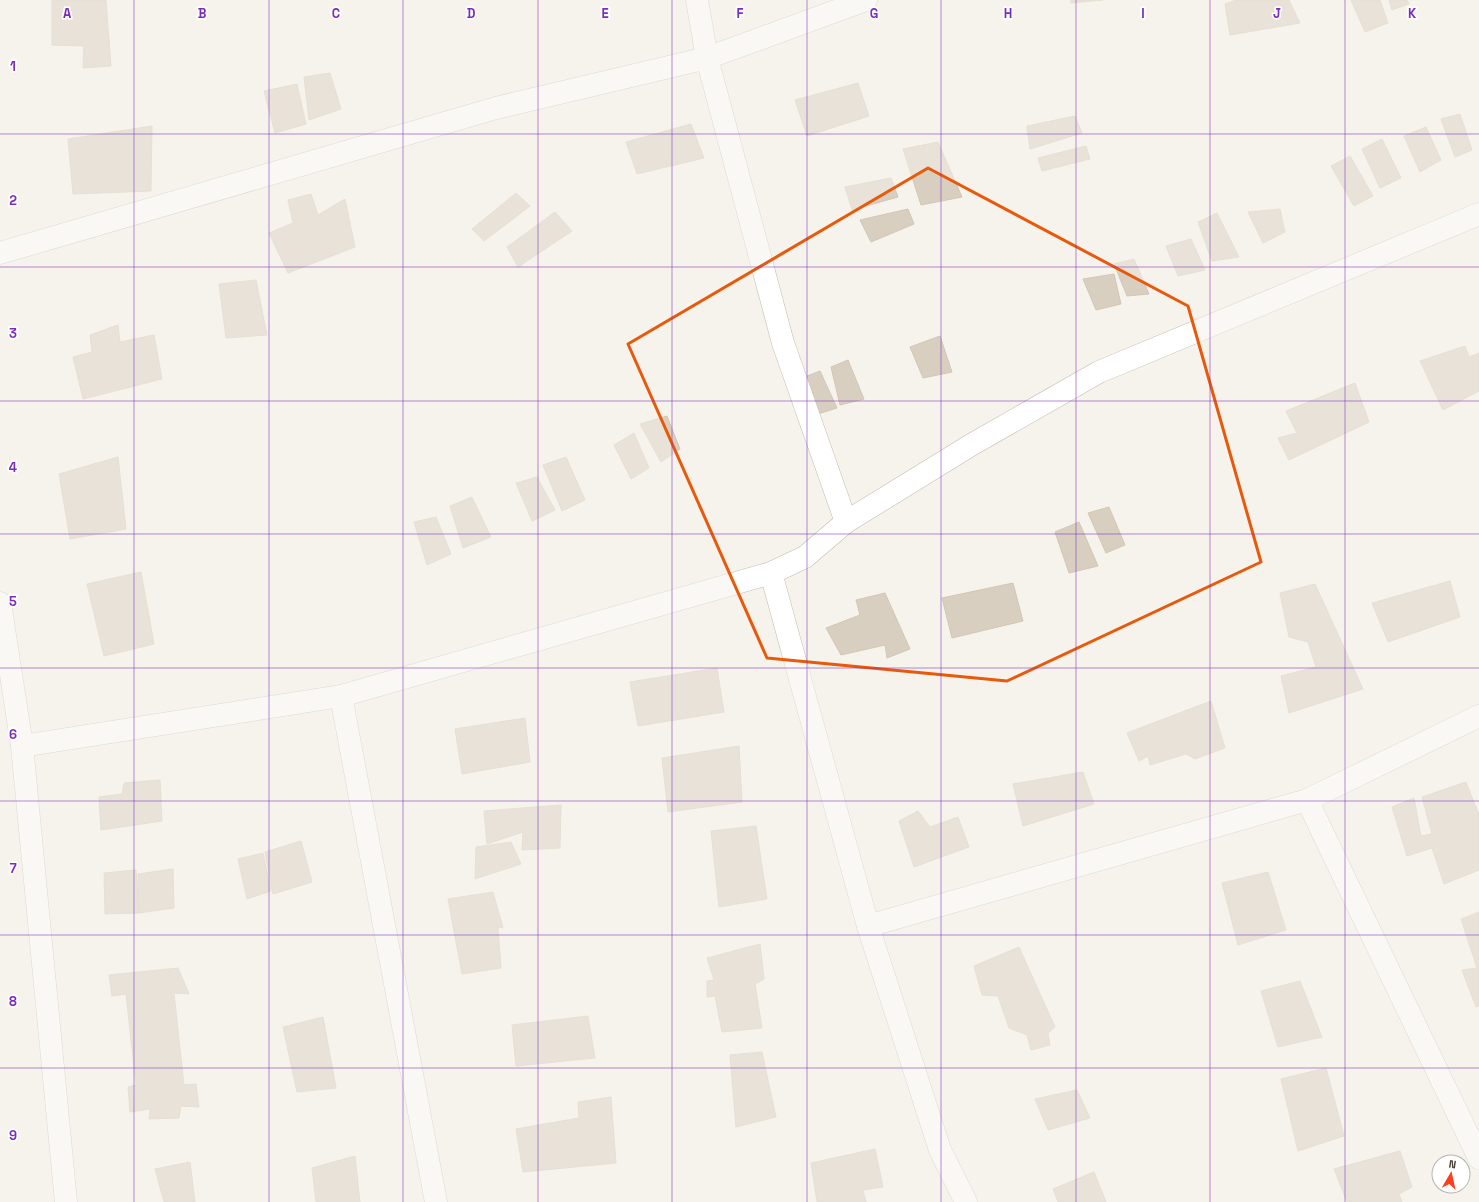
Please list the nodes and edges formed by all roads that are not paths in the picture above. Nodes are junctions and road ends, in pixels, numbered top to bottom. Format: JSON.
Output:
{"nodes":[{"id":1,"x":697,"y":0,"type":"edge"},
{"id":2,"x":866,"y":0,"type":"edge"},
{"id":3,"x":707,"y":58,"type":"junction"},
{"id":4,"x":1479,"y":214,"type":"edge"},
{"id":5,"x":0,"y":253,"type":"edge"},
{"id":6,"x":846,"y":522,"type":"junction"},
{"id":7,"x":771,"y":573,"type":"junction"},
{"id":8,"x":0,"y":603,"type":"edge"},
{"id":9,"x":341,"y":696,"type":"junction"},
{"id":10,"x":1479,"y":716,"type":"edge"},
{"id":11,"x":22,"y":746,"type":"junction"},
{"id":12,"x":1307,"y":800,"type":"junction"},
{"id":13,"x":868,"y":926,"type":"junction"},
{"id":14,"x":1479,"y":1158,"type":"edge"},
{"id":15,"x":66,"y":1202,"type":"edge"},
{"id":16,"x":436,"y":1202,"type":"edge"},
{"id":17,"x":966,"y":1202,"type":"edge"}],
"edges":[{"from":1,"to":3,"type":"street"},
{"from":2,"to":3,"type":"street"},
{"from":3,"to":5,"type":"street"},
{"from":3,"to":6,"type":"street"},
{"from":4,"to":6,"type":"street"},
{"from":6,"to":7,"type":"street"},
{"from":7,"to":9,"type":"street"},
{"from":7,"to":13,"type":"street"},
{"from":8,"to":11,"type":"street"},
{"from":9,"to":11,"type":"street"},
{"from":9,"to":16,"type":"street"},
{"from":10,"to":12,"type":"street"},
{"from":11,"to":15,"type":"street"},
{"from":12,"to":13,"type":"street"},
{"from":12,"to":14,"type":"street"},
{"from":13,"to":17,"type":"street"}]}
